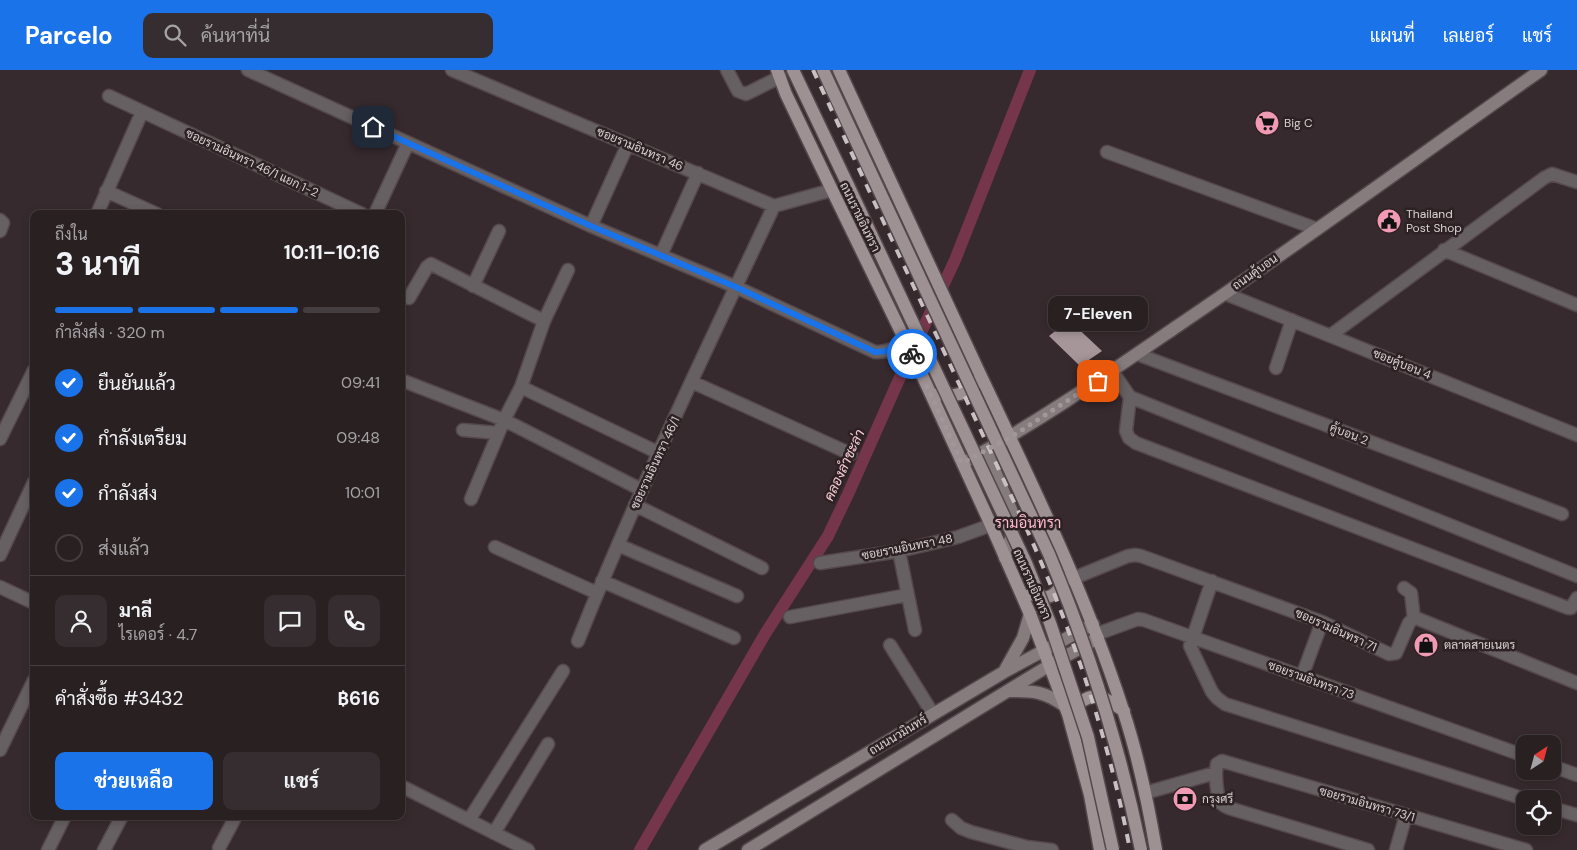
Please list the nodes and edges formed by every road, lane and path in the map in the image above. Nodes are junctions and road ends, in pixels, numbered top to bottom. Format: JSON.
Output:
{"nodes":[{"id":1,"x":248,"y":70,"type":"edge"},
{"id":2,"x":452,"y":70,"type":"edge"},
{"id":3,"x":727,"y":70,"type":"edge"},
{"id":4,"x":793,"y":70,"type":"edge"},
{"id":5,"x":823,"y":70,"type":"edge"},
{"id":6,"x":839,"y":70,"type":"edge"},
{"id":7,"x":1541,"y":70,"type":"edge"},
{"id":8,"x":778,"y":74,"type":"edge"},
{"id":9,"x":109,"y":96,"type":"dead end"},
{"id":10,"x":142,"y":112,"type":"junction"},
{"id":11,"x":408,"y":143,"type":"junction"},
{"id":12,"x":628,"y":144,"type":"junction"},
{"id":13,"x":1107,"y":152,"type":"dead end"},
{"id":14,"x":698,"y":173,"type":"junction"},
{"id":15,"x":1577,"y":182,"type":"edge"},
{"id":16,"x":832,"y":190,"type":"junction"},
{"id":17,"x":106,"y":191,"type":"junction"},
{"id":18,"x":774,"y":206,"type":"junction"},
{"id":19,"x":99,"y":210,"type":"edge"},
{"id":20,"x":148,"y":210,"type":"edge"},
{"id":21,"x":353,"y":210,"type":"edge"},
{"id":22,"x":377,"y":210,"type":"edge"},
{"id":23,"x":0,"y":220,"type":"edge"},
{"id":24,"x":591,"y":226,"type":"junction"},
{"id":25,"x":1317,"y":229,"type":"junction"},
{"id":26,"x":0,"y":231,"type":"edge"},
{"id":27,"x":499,"y":231,"type":"dead end"},
{"id":28,"x":1444,"y":250,"type":"junction"},
{"id":29,"x":661,"y":255,"type":"junction"},
{"id":30,"x":568,"y":270,"type":"dead end"},
{"id":31,"x":473,"y":286,"type":"junction"},
{"id":32,"x":736,"y":287,"type":"junction"},
{"id":33,"x":1226,"y":294,"type":"junction"},
{"id":34,"x":408,"y":298,"type":"dead end"},
{"id":35,"x":1577,"y":305,"type":"edge"},
{"id":36,"x":1292,"y":320,"type":"junction"},
{"id":37,"x":544,"y":321,"type":"junction"},
{"id":38,"x":1331,"y":335,"type":"junction"},
{"id":39,"x":907,"y":344,"type":"junction"},
{"id":40,"x":1137,"y":354,"type":"junction"},
{"id":41,"x":1276,"y":368,"type":"dead end"},
{"id":42,"x":979,"y":371,"type":"junction"},
{"id":43,"x":1112,"y":371,"type":"junction"},
{"id":44,"x":30,"y":378,"type":"edge"},
{"id":45,"x":405,"y":382,"type":"edge"},
{"id":46,"x":692,"y":382,"type":"junction"},
{"id":47,"x":521,"y":387,"type":"junction"},
{"id":48,"x":930,"y":392,"type":"junction"},
{"id":49,"x":1130,"y":396,"type":"junction"},
{"id":50,"x":504,"y":420,"type":"junction"},
{"id":51,"x":463,"y":430,"type":"dead end"},
{"id":52,"x":498,"y":433,"type":"junction"},
{"id":53,"x":1577,"y":435,"type":"edge"},
{"id":54,"x":1011,"y":437,"type":"junction"},
{"id":55,"x":0,"y":439,"type":"edge"},
{"id":56,"x":992,"y":448,"type":"junction"},
{"id":57,"x":659,"y":453,"type":"junction"},
{"id":58,"x":851,"y":454,"type":"dead end"},
{"id":59,"x":962,"y":463,"type":"junction"},
{"id":60,"x":642,"y":490,"type":"junction"},
{"id":61,"x":30,"y":491,"type":"edge"},
{"id":62,"x":471,"y":499,"type":"dead end"},
{"id":63,"x":635,"y":505,"type":"junction"},
{"id":64,"x":1562,"y":514,"type":"dead end"},
{"id":65,"x":992,"y":524,"type":"junction"},
{"id":66,"x":618,"y":545,"type":"junction"},
{"id":67,"x":495,"y":547,"type":"dead end"},
{"id":68,"x":898,"y":551,"type":"junction"},
{"id":69,"x":0,"y":555,"type":"edge"},
{"id":70,"x":1005,"y":558,"type":"junction"},
{"id":71,"x":820,"y":563,"type":"dead end"},
{"id":72,"x":762,"y":568,"type":"dead end"},
{"id":73,"x":1072,"y":572,"type":"junction"},
{"id":74,"x":1577,"y":576,"type":"edge"},
{"id":75,"x":602,"y":581,"type":"junction"},
{"id":76,"x":1212,"y":581,"type":"junction"},
{"id":77,"x":0,"y":587,"type":"edge"},
{"id":78,"x":1018,"y":587,"type":"junction"},
{"id":79,"x":1404,"y":588,"type":"dead end"},
{"id":80,"x":597,"y":594,"type":"junction"},
{"id":81,"x":907,"y":594,"type":"junction"},
{"id":82,"x":737,"y":596,"type":"dead end"},
{"id":83,"x":1577,"y":598,"type":"edge"},
{"id":84,"x":30,"y":600,"type":"edge"},
{"id":85,"x":1030,"y":614,"type":"junction"},
{"id":86,"x":790,"y":617,"type":"dead end"},
{"id":87,"x":1414,"y":619,"type":"junction"},
{"id":88,"x":1322,"y":622,"type":"junction"},
{"id":89,"x":915,"y":630,"type":"dead end"},
{"id":90,"x":1096,"y":632,"type":"junction"},
{"id":91,"x":1192,"y":637,"type":"junction"},
{"id":92,"x":734,"y":638,"type":"dead end"},
{"id":93,"x":578,"y":641,"type":"dead end"},
{"id":94,"x":890,"y":645,"type":"dead end"},
{"id":95,"x":1045,"y":650,"type":"junction"},
{"id":96,"x":1050,"y":665,"type":"junction"},
{"id":97,"x":563,"y":671,"type":"dead end"},
{"id":98,"x":1004,"y":672,"type":"junction"},
{"id":99,"x":1302,"y":676,"type":"junction"},
{"id":100,"x":1577,"y":683,"type":"edge"},
{"id":101,"x":30,"y":688,"type":"edge"},
{"id":102,"x":1006,"y":692,"type":"junction"},
{"id":103,"x":1067,"y":710,"type":"junction"},
{"id":104,"x":1124,"y":711,"type":"junction"},
{"id":105,"x":933,"y":714,"type":"junction"},
{"id":106,"x":548,"y":744,"type":"dead end"},
{"id":107,"x":0,"y":750,"type":"edge"},
{"id":108,"x":1516,"y":753,"type":"edge"},
{"id":109,"x":1561,"y":769,"type":"edge"},
{"id":110,"x":1215,"y":773,"type":"junction"},
{"id":111,"x":1577,"y":775,"type":"edge"},
{"id":112,"x":405,"y":788,"type":"edge"},
{"id":113,"x":1145,"y":793,"type":"junction"},
{"id":114,"x":1516,"y":796,"type":"edge"},
{"id":115,"x":1561,"y":811,"type":"edge"},
{"id":116,"x":1406,"y":815,"type":"junction"},
{"id":117,"x":1577,"y":815,"type":"edge"},
{"id":118,"x":63,"y":820,"type":"edge"},
{"id":119,"x":120,"y":820,"type":"edge"},
{"id":120,"x":234,"y":820,"type":"edge"},
{"id":121,"x":469,"y":820,"type":"junction"},
{"id":122,"x":952,"y":820,"type":"dead end"},
{"id":123,"x":494,"y":833,"type":"junction"},
{"id":124,"x":219,"y":848,"type":"dead end"},
{"id":125,"x":1027,"y":849,"type":"edge"},
{"id":126,"x":48,"y":850,"type":"edge"},
{"id":127,"x":104,"y":850,"type":"edge"},
{"id":128,"x":528,"y":850,"type":"edge"},
{"id":129,"x":705,"y":850,"type":"edge"},
{"id":130,"x":748,"y":850,"type":"edge"},
{"id":131,"x":1052,"y":850,"type":"edge"},
{"id":132,"x":1100,"y":850,"type":"edge"},
{"id":133,"x":1113,"y":850,"type":"edge"},
{"id":134,"x":1141,"y":850,"type":"edge"},
{"id":135,"x":1156,"y":850,"type":"edge"},
{"id":136,"x":1368,"y":850,"type":"edge"},
{"id":137,"x":1396,"y":850,"type":"edge"},
{"id":138,"x":1526,"y":850,"type":"edge"}],
"edges":[{"from":1,"to":11,"type":"street"},
{"from":2,"to":12,"type":"street","name":"ซอยรามอินทรา 46"},
{"from":3,"to":8,"type":"street"},
{"from":4,"to":133,"type":"main road","name":"ถนนรามอินทรา","bridge":true},
{"from":5,"to":134,"type":"main road","bridge":true},
{"from":6,"to":42,"type":"main road"},
{"from":7,"to":25,"type":"main road","name":"ถนนคู้บอน"},
{"from":8,"to":16,"type":"main road","name":"ถนนรามอินทรา"},
{"from":9,"to":10,"type":"street","name":"ซอยรามอินทรา 46/1 แยก 1-2"},
{"from":10,"to":17,"type":"street"},
{"from":10,"to":21,"type":"street","name":"ซอยรามอินทรา 46/1 แยก 1-2"},
{"from":11,"to":22,"type":"street"},
{"from":11,"to":24,"type":"street"},
{"from":12,"to":14,"type":"street","name":"ซอยรามอินทรา 46"},
{"from":12,"to":24,"type":"street"},
{"from":13,"to":25,"type":"street"},
{"from":14,"to":18,"type":"street","name":"ซอยรามอินทรา 46"},
{"from":14,"to":29,"type":"street"},
{"from":15,"to":28,"type":"street"},
{"from":16,"to":18,"type":"street"},
{"from":16,"to":39,"type":"main road","name":"ถนนรามอินทรา"},
{"from":17,"to":19,"type":"street"},
{"from":17,"to":20,"type":"street"},
{"from":18,"to":32,"type":"street","name":"ซอยรามอินทรา 46/1"},
{"from":23,"to":26,"type":"street"},
{"from":24,"to":29,"type":"street"},
{"from":25,"to":33,"type":"main road","name":"ถนนคู้บอน"},
{"from":27,"to":31,"type":"street"},
{"from":28,"to":35,"type":"street"},
{"from":28,"to":38,"type":"street"},
{"from":29,"to":32,"type":"street"},
{"from":30,"to":37,"type":"street"},
{"from":31,"to":34,"type":"street"},
{"from":31,"to":37,"type":"street"},
{"from":32,"to":39,"type":"street"},
{"from":32,"to":46,"type":"street","name":"ซอยรามอินทรา 46/1"},
{"from":33,"to":36,"type":"street","name":"ซอยคู้บอน 4"},
{"from":33,"to":40,"type":"main road","name":"ถนนคู้บอน"},
{"from":36,"to":38,"type":"street","name":"ซอยคู้บอน 4"},
{"from":36,"to":41,"type":"street"},
{"from":37,"to":47,"type":"street"},
{"from":38,"to":53,"type":"street","name":"ซอยคู้บอน 4"},
{"from":39,"to":48,"type":"main road","name":"ถนนรามอินทรา"},
{"from":40,"to":43,"type":"main road","name":"ถนนคู้บอน"},
{"from":40,"to":64,"type":"street","name":"คู้บอน 2"},
{"from":42,"to":48,"type":"main road"},
{"from":42,"to":54,"type":"main road"},
{"from":43,"to":49,"type":"street"},
{"from":43,"to":54,"type":"main road","name":"ถนนคู้บอน"},
{"from":44,"to":55,"type":"street"},
{"from":45,"to":50,"type":"street"},
{"from":46,"to":57,"type":"street","name":"ซอยรามอินทรา 46/1"},
{"from":46,"to":58,"type":"street"},
{"from":47,"to":50,"type":"street"},
{"from":47,"to":57,"type":"street"},
{"from":48,"to":59,"type":"main road","name":"ถนนรามอินทรา"},
{"from":49,"to":74,"type":"street"},
{"from":49,"to":83,"type":"street"},
{"from":50,"to":52,"type":"street"},
{"from":50,"to":60,"type":"street"},
{"from":51,"to":52,"type":"street"},
{"from":52,"to":62,"type":"street"},
{"from":54,"to":56,"type":"main road","name":"ถนนคู้บอน"},
{"from":54,"to":73,"type":"main road"},
{"from":56,"to":59,"type":"main road","name":"ถนนคู้บอน"},
{"from":56,"to":70,"type":"main road"},
{"from":57,"to":60,"type":"street","name":"ซอยรามอินทรา 46/1"},
{"from":59,"to":65,"type":"main road","name":"ถนนรามอินทรา"},
{"from":60,"to":63,"type":"street","name":"ซอยรามอินทรา 46/1"},
{"from":61,"to":69,"type":"street"},
{"from":63,"to":66,"type":"street","name":"ซอยรามอินทรา 46/1"},
{"from":63,"to":72,"type":"street"},
{"from":65,"to":68,"type":"street","name":"ซอยรามอินทรา 48"},
{"from":65,"to":70,"type":"main road","name":"ถนนรามอินทรา"},
{"from":66,"to":75,"type":"street","name":"ซอยรามอินทรา 46/1"},
{"from":66,"to":82,"type":"street"},
{"from":67,"to":80,"type":"street"},
{"from":68,"to":71,"type":"street","name":"ซอยรามอินทรา 48"},
{"from":68,"to":81,"type":"street"},
{"from":70,"to":78,"type":"main road","name":"ถนนรามอินทรา"},
{"from":73,"to":76,"type":"street","name":"ซอยรามอินทรา 71"},
{"from":73,"to":78,"type":"main road"},
{"from":73,"to":90,"type":"main road"},
{"from":75,"to":80,"type":"street","name":"ซอยรามอินทรา 46/1"},
{"from":75,"to":92,"type":"street"},
{"from":76,"to":88,"type":"street","name":"ซอยรามอินทรา 71"},
{"from":76,"to":91,"type":"street"},
{"from":77,"to":84,"type":"street"},
{"from":78,"to":85,"type":"main road","name":"ถนนรามอินทรา"},
{"from":79,"to":87,"type":"street"},
{"from":80,"to":93,"type":"street","name":"ซอยรามอินทรา 46/1"},
{"from":81,"to":86,"type":"street"},
{"from":81,"to":89,"type":"street"},
{"from":85,"to":95,"type":"main road","name":"ถนนรามอินทรา"},
{"from":85,"to":98,"type":"main road"},
{"from":87,"to":88,"type":"street","name":"ซอยรามอินทรา 71"},
{"from":87,"to":100,"type":"street"},
{"from":88,"to":99,"type":"street"},
{"from":90,"to":91,"type":"street","name":"ซอยรามอินทรา 73"},
{"from":90,"to":95,"type":"main road","name":"ถนนนวมินทร์"},
{"from":90,"to":96,"type":"main road","name":"ถนนนวมินทร์"},
{"from":90,"to":104,"type":"main road"},
{"from":91,"to":99,"type":"street","name":"ซอยรามอินทรา 73"},
{"from":91,"to":114,"type":"street"},
{"from":94,"to":105,"type":"street"},
{"from":95,"to":96,"type":"main road","name":"ถนนรามอินทรา"},
{"from":95,"to":98,"type":"main road","name":"ถนนนวมินทร์"},
{"from":96,"to":102,"type":"main road","name":"ถนนนวมินทร์"},
{"from":96,"to":103,"type":"main road","name":"ถนนรามอินทรา"},
{"from":97,"to":121,"type":"street"},
{"from":98,"to":105,"type":"main road","name":"ถนนนวมินทร์"},
{"from":99,"to":108,"type":"street","name":"ซอยรามอินทรา 73"},
{"from":101,"to":107,"type":"street"},
{"from":102,"to":103,"type":"main road"},
{"from":102,"to":130,"type":"main road","name":"ถนนนวมินทร์"},
{"from":103,"to":104,"type":"main road"},
{"from":103,"to":132,"type":"main road","name":"ถนนรามอินทรา"},
{"from":104,"to":113,"type":"main road"},
{"from":105,"to":129,"type":"main road","name":"ถนนนวมินทร์"},
{"from":106,"to":123,"type":"street"},
{"from":109,"to":111,"type":"street"},
{"from":110,"to":113,"type":"street","name":"ซอยรามอินทรา 73/1"},
{"from":110,"to":116,"type":"street","name":"ซอยรามอินทรา 73/1"},
{"from":110,"to":136,"type":"street"},
{"from":112,"to":121,"type":"street"},
{"from":113,"to":135,"type":"main road"},
{"from":115,"to":117,"type":"street"},
{"from":116,"to":137,"type":"street"},
{"from":116,"to":138,"type":"street","name":"ซอยรามอินทรา 73/1"},
{"from":118,"to":126,"type":"street"},
{"from":119,"to":127,"type":"street"},
{"from":120,"to":124,"type":"street"},
{"from":121,"to":123,"type":"street"},
{"from":122,"to":125,"type":"street"},
{"from":123,"to":128,"type":"street"},
{"from":125,"to":131,"type":"street"}]}
